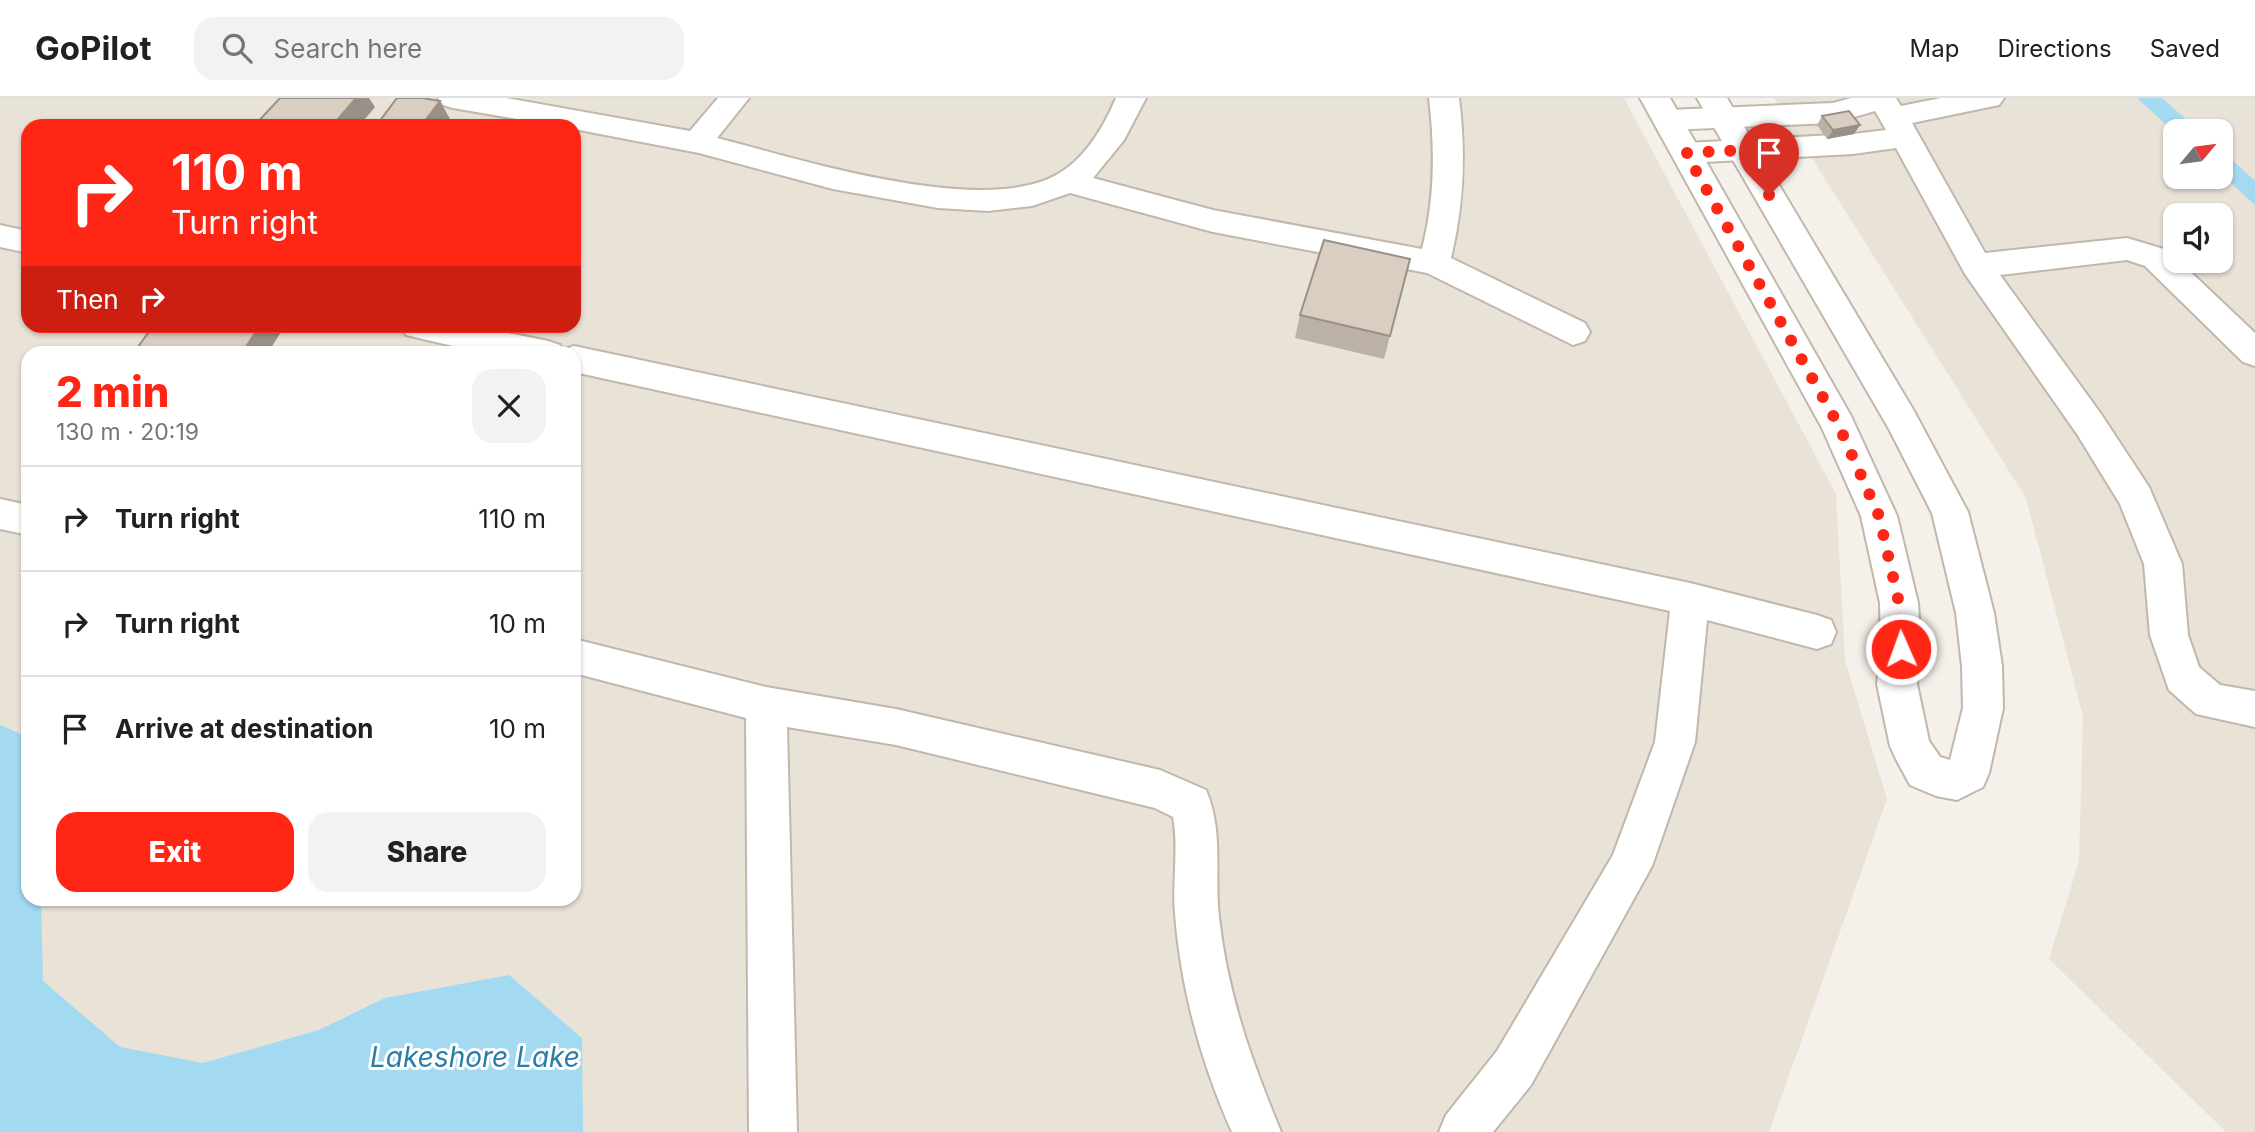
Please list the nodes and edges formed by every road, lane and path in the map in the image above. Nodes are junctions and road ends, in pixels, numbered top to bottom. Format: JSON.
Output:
{"nodes":[{"id":1,"x":453,"y":98,"type":"edge"},
{"id":2,"x":734,"y":98,"type":"edge"},
{"id":3,"x":1131,"y":98,"type":"edge"},
{"id":4,"x":1444,"y":98,"type":"edge"},
{"id":5,"x":1989,"y":98,"type":"edge"},
{"id":6,"x":1718,"y":108,"type":"edge"},
{"id":7,"x":1661,"y":109,"type":"edge"},
{"id":8,"x":1890,"y":113,"type":"edge"},
{"id":9,"x":569,"y":119,"type":"edge"},
{"id":10,"x":581,"y":121,"type":"edge"},
{"id":11,"x":697,"y":142,"type":"junction"},
{"id":12,"x":1743,"y":150,"type":"junction"},
{"id":13,"x":1686,"y":153,"type":"junction"},
{"id":14,"x":1068,"y":181,"type":"junction"},
{"id":15,"x":0,"y":236,"type":"edge"},
{"id":16,"x":21,"y":240,"type":"edge"},
{"id":17,"x":1434,"y":263,"type":"junction"},
{"id":18,"x":1976,"y":266,"type":"junction"},
{"id":19,"x":1573,"y":332,"type":"dead end"},
{"id":20,"x":450,"y":333,"type":"edge"},
{"id":21,"x":511,"y":346,"type":"edge"},
{"id":22,"x":2255,"y":353,"type":"edge"},
{"id":23,"x":581,"y":361,"type":"edge"},
{"id":24,"x":0,"y":514,"type":"edge"},
{"id":25,"x":21,"y":518,"type":"edge"},
{"id":26,"x":1690,"y":599,"type":"junction"},
{"id":27,"x":1817,"y":632,"type":"dead end"},
{"id":28,"x":581,"y":658,"type":"edge"},
{"id":29,"x":766,"y":705,"type":"junction"},
{"id":30,"x":2255,"y":709,"type":"edge"},
{"id":31,"x":772,"y":1132,"type":"edge"},
{"id":32,"x":1256,"y":1132,"type":"edge"},
{"id":33,"x":1463,"y":1132,"type":"edge"}],
"edges":[{"from":1,"to":9,"type":"street"},
{"from":2,"to":11,"type":"street"},
{"from":3,"to":14,"type":"street"},
{"from":4,"to":17,"type":"street"},
{"from":5,"to":8,"type":"street"},
{"from":6,"to":7,"type":"street"},
{"from":6,"to":8,"type":"street"},
{"from":6,"to":12,"type":"street"},
{"from":7,"to":13,"type":"street"},
{"from":8,"to":12,"type":"street"},
{"from":8,"to":18,"type":"street"},
{"from":10,"to":11,"type":"street"},
{"from":11,"to":14,"type":"street"},
{"from":12,"to":13,"type":"street"},
{"from":12,"to":13,"type":"street"},
{"from":14,"to":17,"type":"street"},
{"from":15,"to":16,"type":"street"},
{"from":17,"to":19,"type":"street"},
{"from":18,"to":22,"type":"street"},
{"from":18,"to":30,"type":"street"},
{"from":20,"to":21,"type":"street"},
{"from":23,"to":26,"type":"street"},
{"from":24,"to":25,"type":"street"},
{"from":26,"to":27,"type":"street"},
{"from":26,"to":33,"type":"street"},
{"from":28,"to":29,"type":"street"},
{"from":29,"to":31,"type":"street"},
{"from":29,"to":32,"type":"street"}]}
